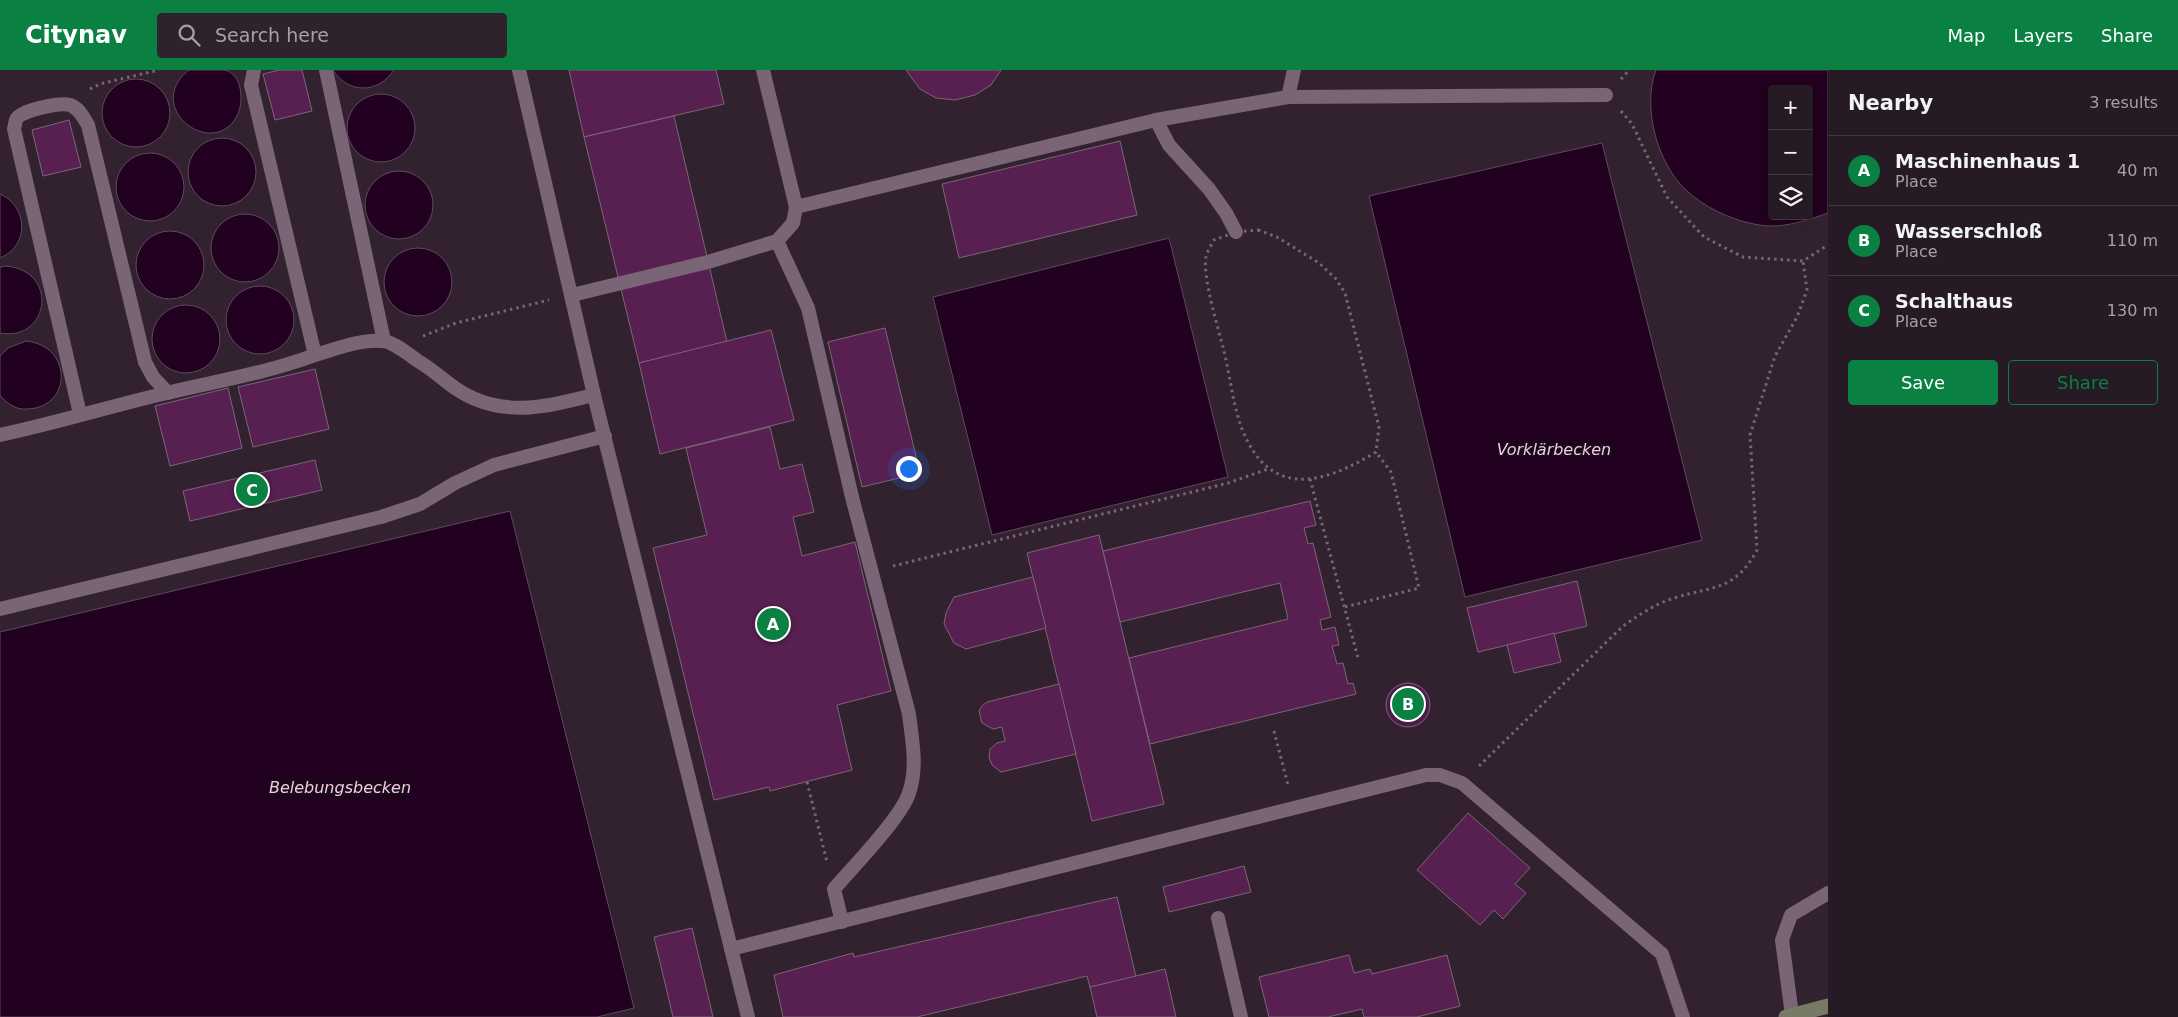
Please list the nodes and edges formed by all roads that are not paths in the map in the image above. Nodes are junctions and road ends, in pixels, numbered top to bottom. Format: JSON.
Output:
{"nodes":[{"id":1,"x":254,"y":70,"type":"edge"},
{"id":2,"x":326,"y":70,"type":"edge"},
{"id":3,"x":519,"y":70,"type":"edge"},
{"id":4,"x":762,"y":70,"type":"edge"},
{"id":5,"x":1294,"y":70,"type":"edge"},
{"id":6,"x":1606,"y":94,"type":"road end"},
{"id":7,"x":1288,"y":97,"type":"junction"},
{"id":8,"x":1156,"y":120,"type":"junction"},
{"id":9,"x":796,"y":207,"type":"junction"},
{"id":10,"x":1236,"y":232,"type":"road end"},
{"id":11,"x":777,"y":241,"type":"junction"},
{"id":12,"x":572,"y":295,"type":"junction"},
{"id":13,"x":384,"y":340,"type":"junction"},
{"id":14,"x":315,"y":354,"type":"junction"},
{"id":15,"x":168,"y":393,"type":"junction"},
{"id":16,"x":594,"y":395,"type":"junction"},
{"id":17,"x":80,"y":414,"type":"junction"},
{"id":18,"x":0,"y":435,"type":"edge"},
{"id":19,"x":605,"y":436,"type":"junction"},
{"id":20,"x":0,"y":609,"type":"edge"},
{"id":21,"x":1828,"y":893,"type":"edge"},
{"id":22,"x":1218,"y":918,"type":"dead end"},
{"id":23,"x":842,"y":922,"type":"junction"},
{"id":24,"x":732,"y":949,"type":"junction"},
{"id":25,"x":1828,"y":1006,"type":"edge"},
{"id":26,"x":1789,"y":1016,"type":"edge"},
{"id":27,"x":748,"y":1017,"type":"edge"},
{"id":28,"x":1241,"y":1017,"type":"edge"},
{"id":29,"x":1683,"y":1017,"type":"edge"}],
"edges":[{"from":1,"to":14,"type":"lane"},
{"from":2,"to":13,"type":"lane"},
{"from":3,"to":12,"type":"lane"},
{"from":4,"to":9,"type":"lane"},
{"from":5,"to":7,"type":"lane"},
{"from":6,"to":7,"type":"lane"},
{"from":7,"to":8,"type":"lane"},
{"from":8,"to":9,"type":"lane"},
{"from":8,"to":10,"type":"lane"},
{"from":9,"to":11,"type":"lane"},
{"from":11,"to":12,"type":"lane"},
{"from":11,"to":23,"type":"lane"},
{"from":12,"to":16,"type":"lane"},
{"from":13,"to":14,"type":"lane"},
{"from":13,"to":16,"type":"lane"},
{"from":14,"to":15,"type":"lane"},
{"from":15,"to":17,"type":"lane"},
{"from":15,"to":17,"type":"lane"},
{"from":16,"to":19,"type":"lane"},
{"from":17,"to":18,"type":"lane"},
{"from":19,"to":20,"type":"lane"},
{"from":19,"to":24,"type":"lane"},
{"from":21,"to":26,"type":"lane"},
{"from":22,"to":28,"type":"lane"},
{"from":23,"to":24,"type":"lane"},
{"from":23,"to":29,"type":"lane"},
{"from":24,"to":27,"type":"lane"},
{"from":25,"to":26,"type":"street"}]}
